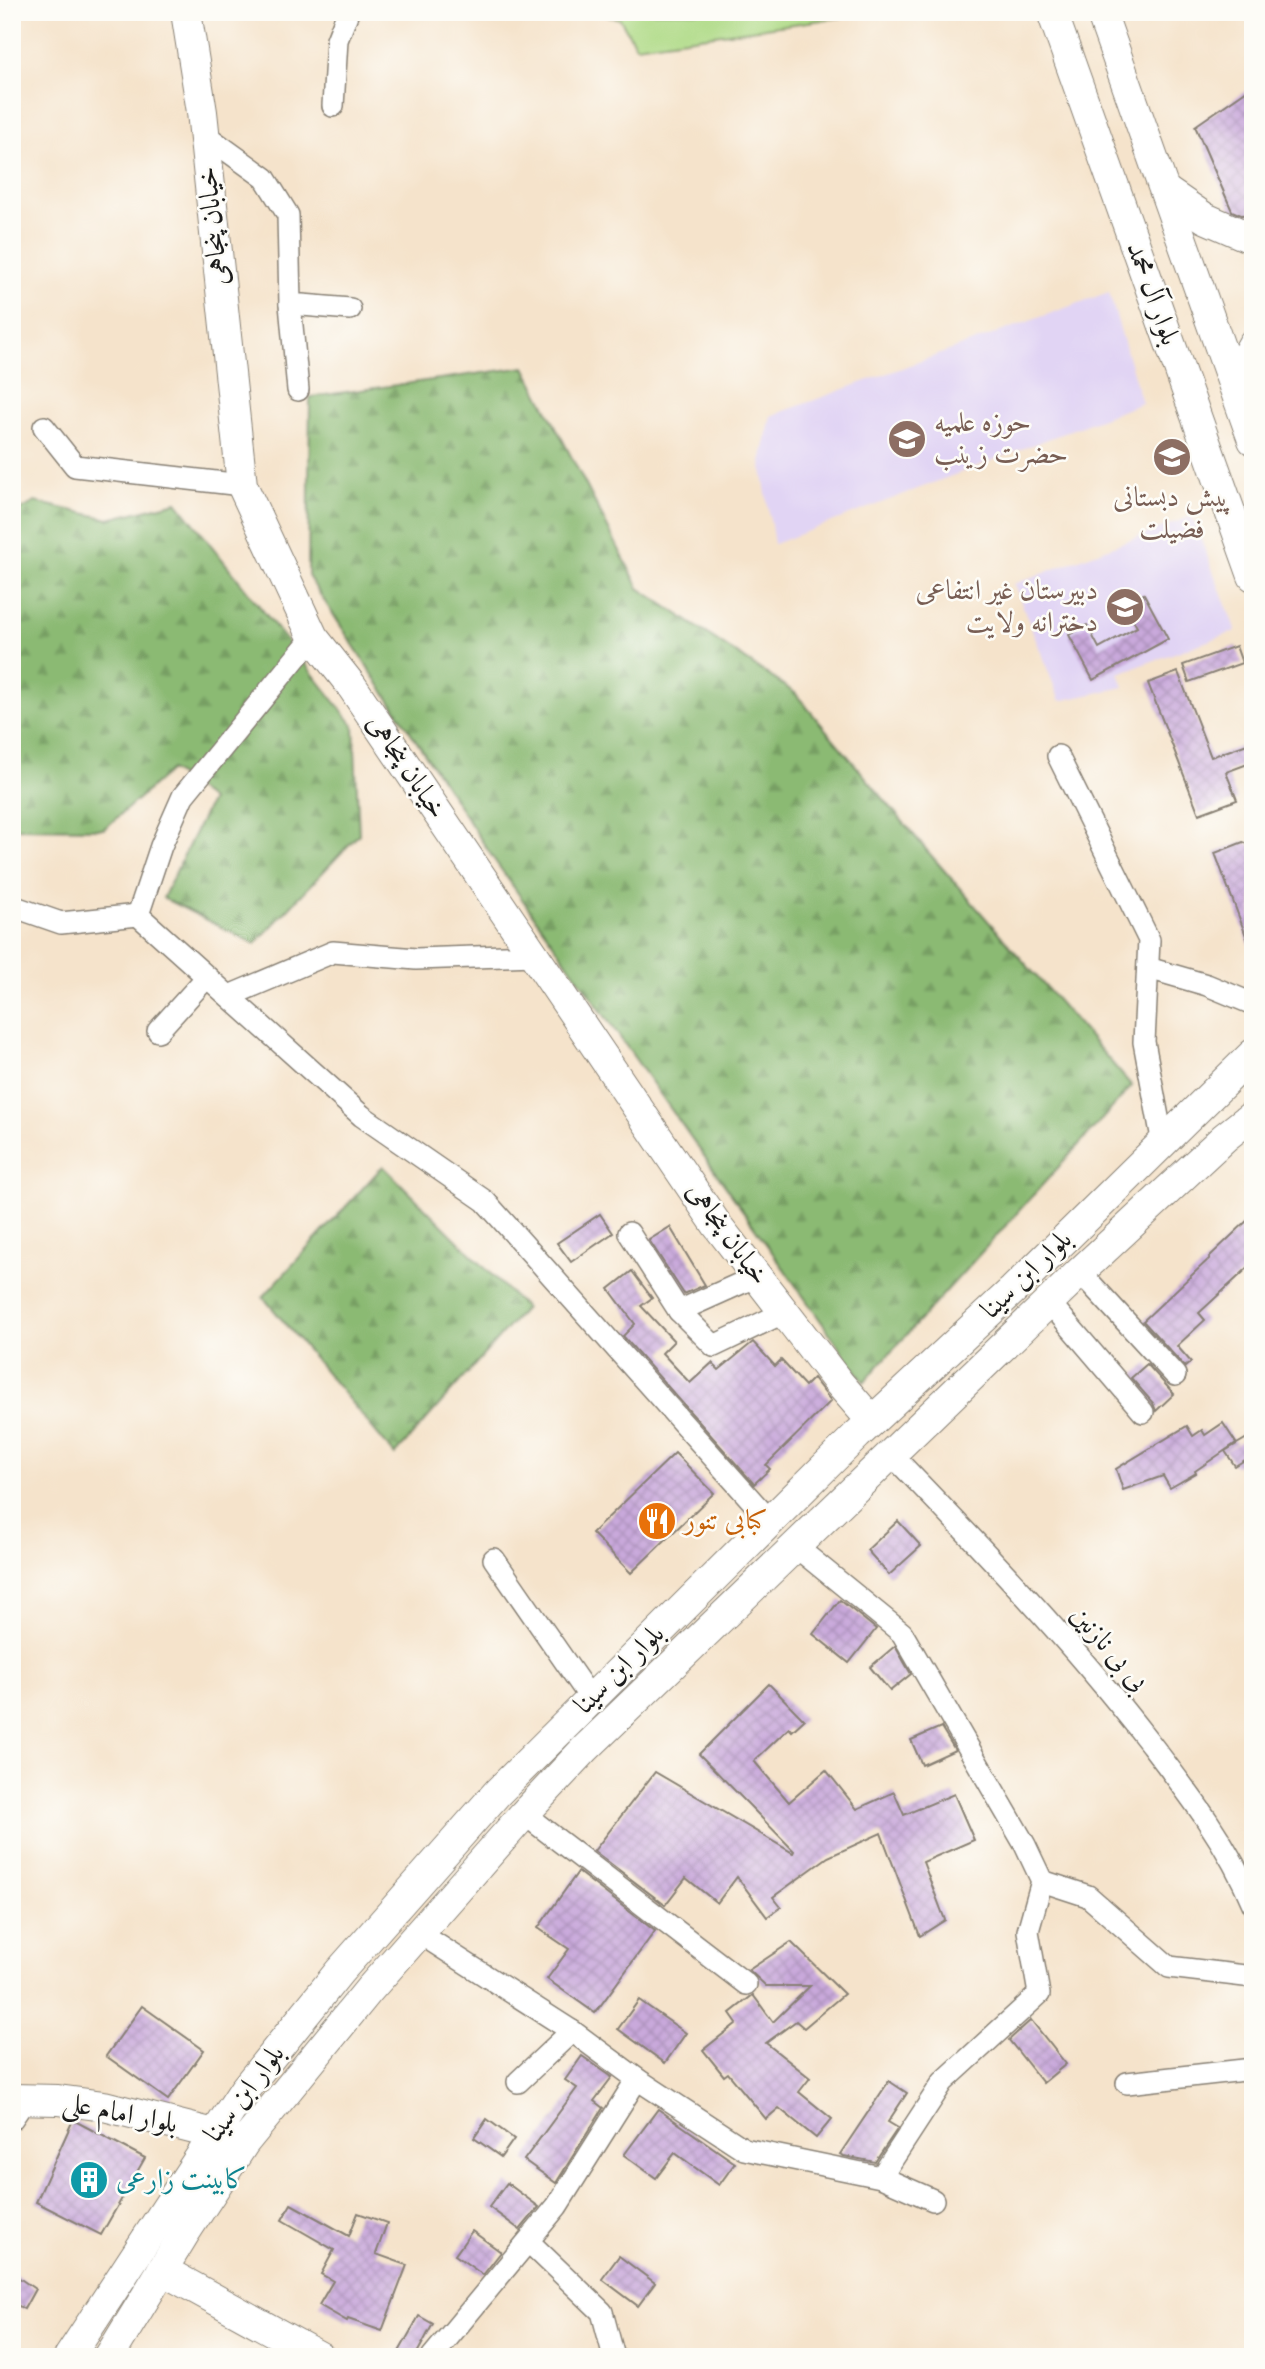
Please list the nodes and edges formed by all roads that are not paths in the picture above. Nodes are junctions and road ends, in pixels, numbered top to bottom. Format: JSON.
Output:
{"nodes":[{"id":1,"x":186,"y":12,"type":"edge"},
{"id":2,"x":348,"y":12,"type":"edge"},
{"id":3,"x":1052,"y":12,"type":"edge"},
{"id":4,"x":1101,"y":12,"type":"edge"},
{"id":5,"x":333,"y":106,"type":"dead end"},
{"id":6,"x":204,"y":134,"type":"junction"},
{"id":7,"x":1166,"y":191,"type":"junction"},
{"id":8,"x":1253,"y":239,"type":"edge"},
{"id":9,"x":290,"y":304,"type":"junction"},
{"id":10,"x":350,"y":309,"type":"dead end"},
{"id":11,"x":1253,"y":344,"type":"edge"},
{"id":12,"x":298,"y":390,"type":"dead end"},
{"id":13,"x":1240,"y":404,"type":"junction"},
{"id":14,"x":44,"y":427,"type":"dead end"},
{"id":15,"x":1253,"y":440,"type":"edge"},
{"id":16,"x":242,"y":485,"type":"junction"},
{"id":17,"x":1253,"y":576,"type":"edge"},
{"id":18,"x":313,"y":637,"type":"junction"},
{"id":19,"x":1058,"y":756,"type":"dead end"},
{"id":20,"x":12,"y":906,"type":"edge"},
{"id":21,"x":138,"y":915,"type":"junction"},
{"id":22,"x":534,"y":955,"type":"junction"},
{"id":23,"x":1148,"y":968,"type":"junction"},
{"id":24,"x":207,"y":976,"type":"junction"},
{"id":25,"x":229,"y":996,"type":"junction"},
{"id":26,"x":1253,"y":1004,"type":"edge"},
{"id":27,"x":158,"y":1031,"type":"dead end"},
{"id":28,"x":1253,"y":1054,"type":"edge"},
{"id":29,"x":1253,"y":1115,"type":"edge"},
{"id":30,"x":1163,"y":1144,"type":"junction"},
{"id":31,"x":629,"y":1233,"type":"dead end"},
{"id":32,"x":1080,"y":1272,"type":"junction"},
{"id":33,"x":757,"y":1276,"type":"junction"},
{"id":34,"x":1049,"y":1302,"type":"junction"},
{"id":35,"x":679,"y":1311,"type":"junction"},
{"id":36,"x":785,"y":1311,"type":"junction"},
{"id":37,"x":1175,"y":1375,"type":"dead end"},
{"id":38,"x":1143,"y":1412,"type":"dead end"},
{"id":39,"x":872,"y":1421,"type":"junction"},
{"id":40,"x":891,"y":1454,"type":"junction"},
{"id":41,"x":770,"y":1521,"type":"junction"},
{"id":42,"x":795,"y":1546,"type":"junction"},
{"id":43,"x":494,"y":1559,"type":"dead end"},
{"id":44,"x":591,"y":1699,"type":"junction"},
{"id":45,"x":524,"y":1814,"type":"junction"},
{"id":46,"x":1042,"y":1881,"type":"junction"},
{"id":47,"x":1253,"y":1904,"type":"edge"},
{"id":48,"x":419,"y":1933,"type":"junction"},
{"id":49,"x":1253,"y":1977,"type":"edge"},
{"id":50,"x":746,"y":1984,"type":"dead end"},
{"id":51,"x":572,"y":2031,"type":"junction"},
{"id":52,"x":1253,"y":2069,"type":"edge"},
{"id":53,"x":638,"y":2079,"type":"junction"},
{"id":54,"x":518,"y":2082,"type":"dead end"},
{"id":55,"x":1127,"y":2083,"type":"dead end"},
{"id":56,"x":15,"y":2102,"type":"edge"},
{"id":57,"x":215,"y":2133,"type":"junction"},
{"id":58,"x":244,"y":2143,"type":"junction"},
{"id":59,"x":881,"y":2177,"type":"junction"},
{"id":60,"x":933,"y":2200,"type":"dead end"},
{"id":61,"x":529,"y":2242,"type":"junction"},
{"id":62,"x":162,"y":2270,"type":"junction"},
{"id":63,"x":69,"y":2357,"type":"edge"},
{"id":64,"x":108,"y":2357,"type":"edge"},
{"id":65,"x":320,"y":2357,"type":"edge"},
{"id":66,"x":432,"y":2357,"type":"edge"},
{"id":67,"x":614,"y":2357,"type":"edge"}],
"edges":[{"from":1,"to":6,"type":"main road","name":"خیابان پنجاهی"},
{"from":2,"to":5,"type":"street"},
{"from":3,"to":17,"type":"main road","name":"بلوار آل محمد"},
{"from":4,"to":7,"type":"main road","name":"بلوار آل محمد"},
{"from":6,"to":9,"type":"street"},
{"from":6,"to":16,"type":"main road","name":"خیابان پنجاهی"},
{"from":7,"to":8,"type":"main road"},
{"from":7,"to":13,"type":"main road","name":"بلوار آل محمد"},
{"from":9,"to":10,"type":"street"},
{"from":9,"to":12,"type":"street"},
{"from":11,"to":13,"type":"main road"},
{"from":13,"to":15,"type":"main road","name":"بلوار آل محمد"},
{"from":14,"to":16,"type":"street"},
{"from":16,"to":18,"type":"main road","name":"خیابان پنجاهی"},
{"from":18,"to":21,"type":"street"},
{"from":18,"to":22,"type":"main road","name":"خیابان پنجاهی"},
{"from":19,"to":23,"type":"street"},
{"from":20,"to":21,"type":"street"},
{"from":21,"to":24,"type":"street"},
{"from":22,"to":25,"type":"street"},
{"from":22,"to":33,"type":"main road","name":"خیابان پنجاهی"},
{"from":23,"to":26,"type":"street"},
{"from":23,"to":30,"type":"street"},
{"from":24,"to":25,"type":"street"},
{"from":24,"to":27,"type":"street"},
{"from":25,"to":41,"type":"street"},
{"from":28,"to":30,"type":"main road","name":"بلوار ابن سینا"},
{"from":29,"to":32,"type":"main road","name":"بلوار ابن سینا"},
{"from":30,"to":39,"type":"main road","name":"بلوار ابن سینا"},
{"from":31,"to":35,"type":"street"},
{"from":32,"to":34,"type":"main road","name":"بلوار ابن سینا"},
{"from":32,"to":37,"type":"street"},
{"from":33,"to":35,"type":"street"},
{"from":33,"to":36,"type":"main road","name":"خیابان پنجاهی"},
{"from":34,"to":38,"type":"street"},
{"from":34,"to":40,"type":"main road","name":"بلوار ابن سینا"},
{"from":35,"to":36,"type":"street"},
{"from":36,"to":39,"type":"main road","name":"خیابان پنجاهی"},
{"from":39,"to":41,"type":"main road","name":"بلوار ابن سینا"},
{"from":40,"to":42,"type":"main road","name":"بلوار ابن سینا"},
{"from":40,"to":47,"type":"street","name":"بی بی نازنین"},
{"from":41,"to":44,"type":"main road","name":"بلوار ابن سینا"},
{"from":42,"to":45,"type":"main road","name":"بلوار ابن سینا"},
{"from":42,"to":46,"type":"street"},
{"from":43,"to":44,"type":"street"},
{"from":44,"to":57,"type":"main road","name":"بلوار ابن سینا"},
{"from":45,"to":48,"type":"main road","name":"بلوار ابن سینا"},
{"from":45,"to":50,"type":"street"},
{"from":46,"to":49,"type":"street"},
{"from":46,"to":59,"type":"street"},
{"from":48,"to":51,"type":"street"},
{"from":48,"to":58,"type":"main road","name":"بلوار ابن سینا"},
{"from":51,"to":53,"type":"street"},
{"from":51,"to":54,"type":"street"},
{"from":52,"to":55,"type":"street"},
{"from":53,"to":59,"type":"street"},
{"from":53,"to":61,"type":"street"},
{"from":56,"to":57,"type":"main road","name":"بلوار امام علی"},
{"from":57,"to":58,"type":"main road","name":"بلوار امام علی"},
{"from":57,"to":63,"type":"main road","name":"بلوار ابن سینا"},
{"from":58,"to":62,"type":"main road","name":"بلوار ابن سینا"},
{"from":59,"to":60,"type":"street"},
{"from":61,"to":66,"type":"street"},
{"from":61,"to":67,"type":"street"},
{"from":62,"to":64,"type":"main road","name":"بلوار ابن سینا"},
{"from":62,"to":65,"type":"main road"}]}
